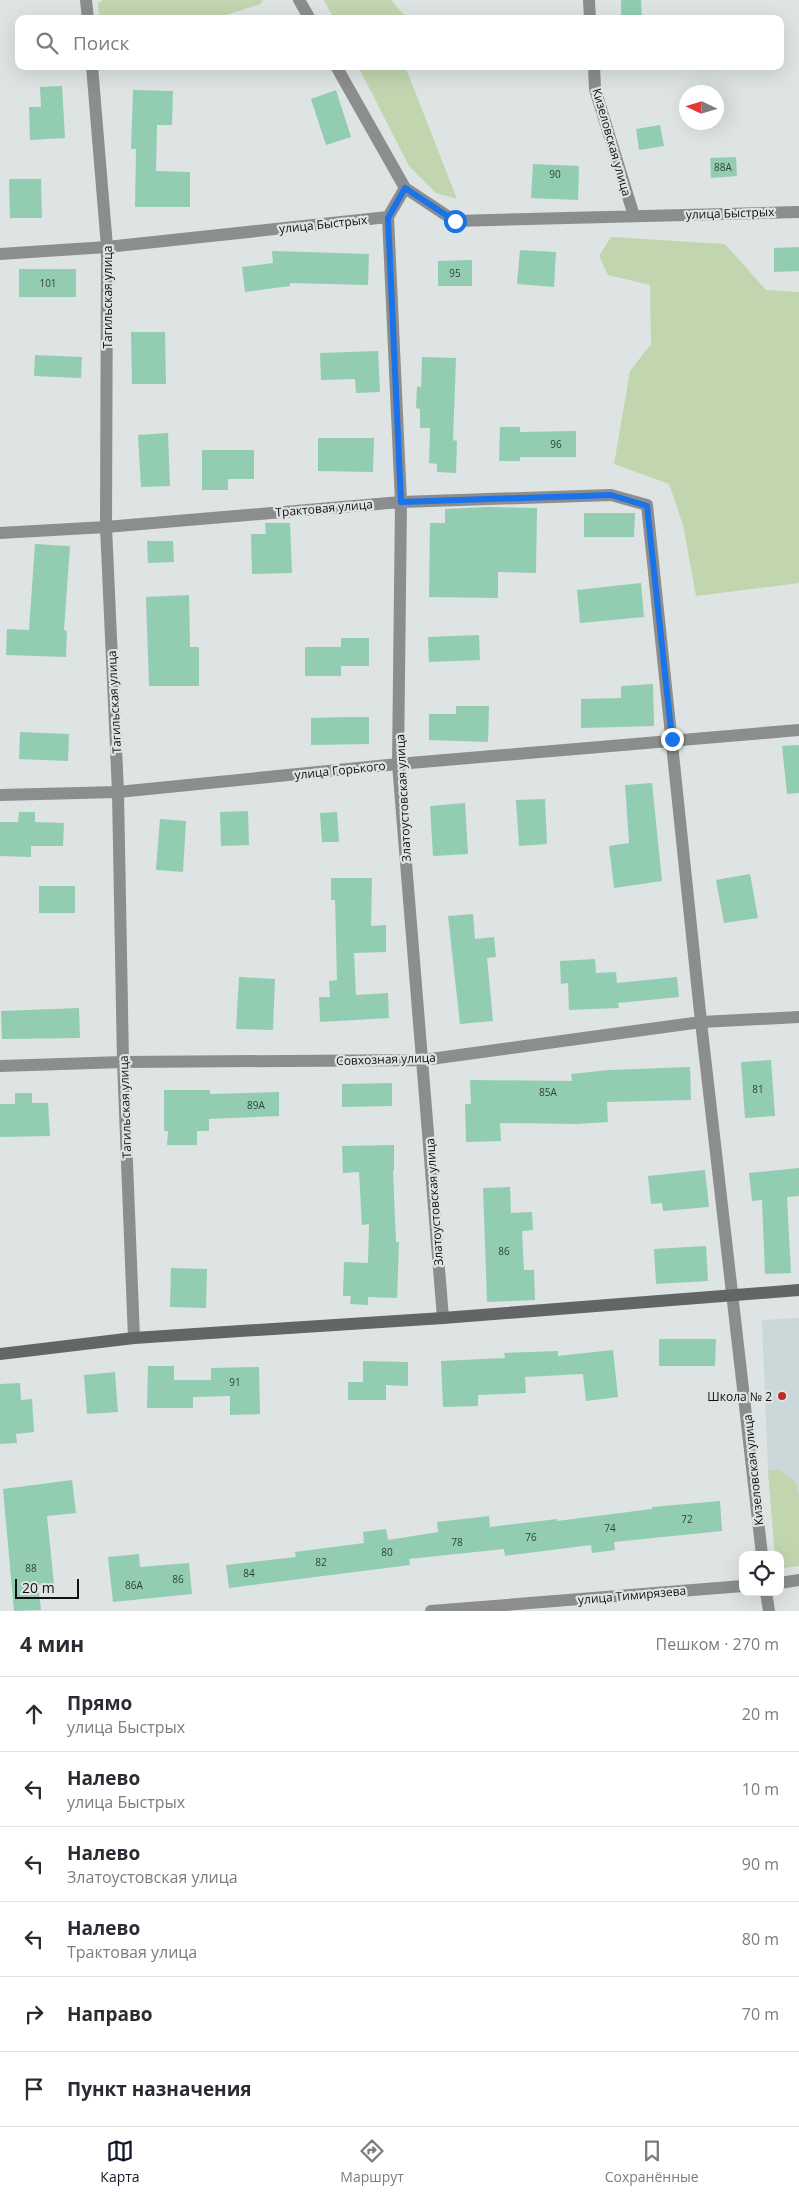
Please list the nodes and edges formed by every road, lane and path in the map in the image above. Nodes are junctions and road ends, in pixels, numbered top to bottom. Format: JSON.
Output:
{"nodes":[{"id":1,"x":86,"y":0,"type":"edge"},
{"id":2,"x":299,"y":0,"type":"edge"},
{"id":3,"x":589,"y":0,"type":"edge"},
{"id":4,"x":88,"y":15,"type":"edge"},
{"id":5,"x":308,"y":15,"type":"edge"},
{"id":6,"x":590,"y":15,"type":"edge"},
{"id":7,"x":92,"y":70,"type":"edge"},
{"id":8,"x":338,"y":70,"type":"edge"},
{"id":9,"x":594,"y":70,"type":"edge"},
{"id":10,"x":405,"y":188,"type":"junction"},
{"id":11,"x":799,"y":212,"type":"edge"},
{"id":12,"x":634,"y":216,"type":"junction"},
{"id":13,"x":388,"y":218,"type":"junction"},
{"id":14,"x":107,"y":247,"type":"junction"},
{"id":15,"x":0,"y":254,"type":"edge"},
{"id":16,"x":401,"y":502,"type":"junction"},
{"id":17,"x":647,"y":506,"type":"joint"},
{"id":18,"x":106,"y":527,"type":"junction"},
{"id":19,"x":0,"y":533,"type":"edge"},
{"id":20,"x":799,"y":730,"type":"edge"},
{"id":21,"x":672,"y":739,"type":"junction"},
{"id":22,"x":398,"y":764,"type":"junction"},
{"id":23,"x":118,"y":792,"type":"junction"},
{"id":24,"x":0,"y":795,"type":"edge"},
{"id":25,"x":799,"y":1017,"type":"edge"},
{"id":26,"x":701,"y":1022,"type":"junction"},
{"id":27,"x":423,"y":1060,"type":"junction"},
{"id":28,"x":123,"y":1062,"type":"junction"},
{"id":29,"x":0,"y":1066,"type":"edge"},
{"id":30,"x":799,"y":1290,"type":"edge"},
{"id":31,"x":733,"y":1295,"type":"junction"},
{"id":32,"x":443,"y":1318,"type":"junction"},
{"id":33,"x":134,"y":1338,"type":"junction"},
{"id":34,"x":0,"y":1354,"type":"edge"},
{"id":35,"x":762,"y":1551,"type":"edge"},
{"id":36,"x":799,"y":1580,"type":"edge"},
{"id":37,"x":784,"y":1582,"type":"edge"},
{"id":38,"x":739,"y":1586,"type":"edge"},
{"id":39,"x":767,"y":1596,"type":"edge"},
{"id":40,"x":431,"y":1611,"type":"edge"},
{"id":41,"x":769,"y":1611,"type":"edge"}],
"edges":[{"from":1,"to":4,"type":"street"},
{"from":2,"to":5,"type":"street"},
{"from":3,"to":6,"type":"street"},
{"from":7,"to":14,"type":"street","name":"Тагильская улица"},
{"from":8,"to":10,"type":"street"},
{"from":9,"to":12,"type":"street","name":"Кизеловская улица"},
{"from":10,"to":12,"type":"street","name":"улица Быстрых"},
{"from":10,"to":13,"type":"street"},
{"from":11,"to":12,"type":"street","name":"улица Быстрых"},
{"from":13,"to":14,"type":"street","name":"улица Быстрых"},
{"from":13,"to":16,"type":"street","name":"Златоустовская улица"},
{"from":14,"to":15,"type":"street","name":"улица Быстрых"},
{"from":14,"to":18,"type":"street","name":"Тагильская улица"},
{"from":16,"to":17,"type":"street","name":"Трактовая улица"},
{"from":16,"to":18,"type":"street","name":"Трактовая улица"},
{"from":16,"to":22,"type":"street","name":"Златоустовская улица"},
{"from":17,"to":21,"type":"street","name":"Кизеловская улица"},
{"from":18,"to":19,"type":"street","name":"Трактовая улица"},
{"from":18,"to":23,"type":"street","name":"Тагильская улица"},
{"from":20,"to":21,"type":"street","name":"улица Горького"},
{"from":21,"to":22,"type":"street","name":"улица Горького"},
{"from":21,"to":26,"type":"street","name":"Кизеловская улица"},
{"from":22,"to":23,"type":"street","name":"улица Горького"},
{"from":22,"to":27,"type":"street","name":"Златоустовская улица"},
{"from":23,"to":24,"type":"street","name":"улица Горького"},
{"from":23,"to":28,"type":"street","name":"Тагильская улица"},
{"from":25,"to":26,"type":"street","name":"Совхозная улица"},
{"from":26,"to":27,"type":"street","name":"Совхозная улица"},
{"from":26,"to":31,"type":"street","name":"Кизеловская улица"},
{"from":27,"to":28,"type":"street","name":"Совхозная улица"},
{"from":27,"to":32,"type":"street","name":"Златоустовская улица"},
{"from":28,"to":29,"type":"street","name":"Совхозная улица"},
{"from":28,"to":33,"type":"street","name":"Тагильская улица"},
{"from":30,"to":31,"type":"street"},
{"from":31,"to":32,"type":"street"},
{"from":31,"to":35,"type":"street","name":"Кизеловская улица"},
{"from":32,"to":33,"type":"street"},
{"from":33,"to":34,"type":"street"},
{"from":36,"to":37,"type":"street"},
{"from":38,"to":40,"type":"street","name":"улица Тимирязева"},
{"from":39,"to":41,"type":"street"}]}
